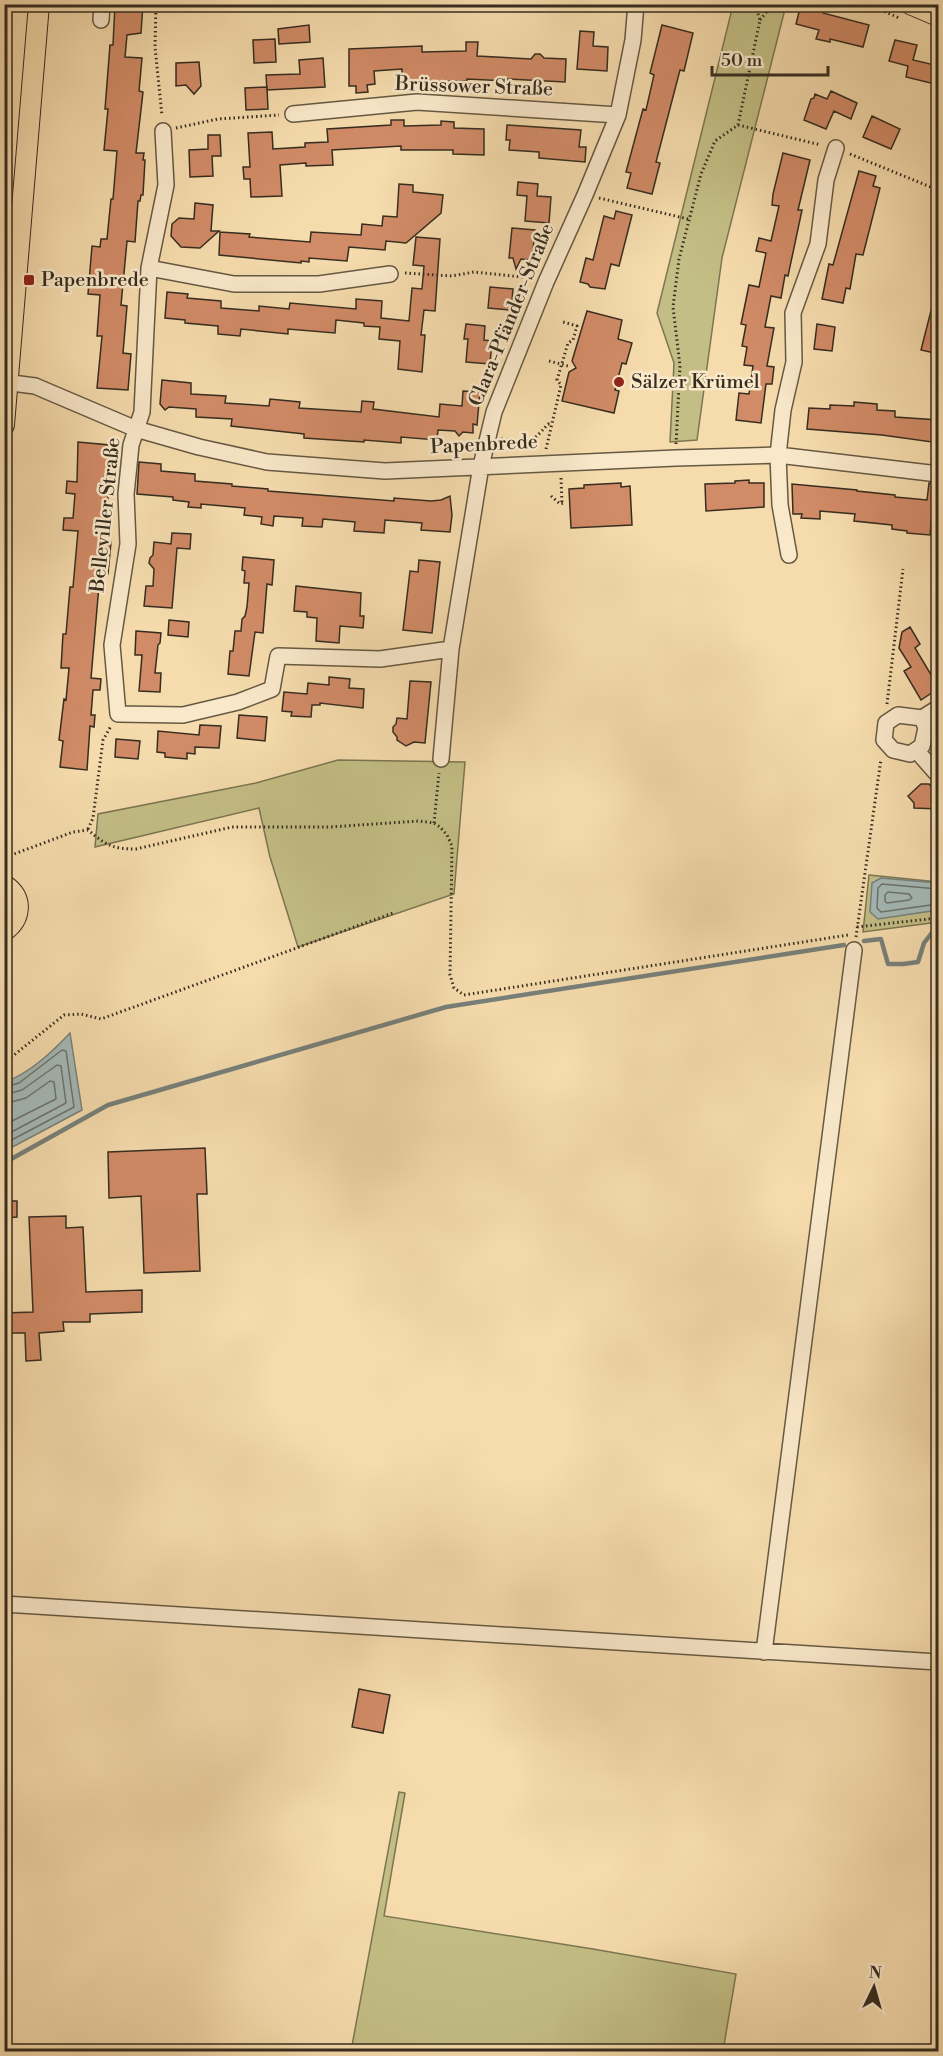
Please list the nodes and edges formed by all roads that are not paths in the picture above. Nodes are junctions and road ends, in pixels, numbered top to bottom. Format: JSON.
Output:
{"nodes":[{"id":1,"x":39,"y":4,"type":"edge"},
{"id":2,"x":102,"y":4,"type":"edge"},
{"id":3,"x":636,"y":4,"type":"edge"},
{"id":4,"x":910,"y":4,"type":"edge"},
{"id":5,"x":939,"y":16,"type":"edge"},
{"id":6,"x":101,"y":20,"type":"dead end"},
{"id":7,"x":293,"y":114,"type":"road end"},
{"id":8,"x":618,"y":115,"type":"junction"},
{"id":9,"x":163,"y":131,"type":"road end"},
{"id":10,"x":836,"y":148,"type":"dead end"},
{"id":11,"x":149,"y":268,"type":"junction"},
{"id":12,"x":390,"y":274,"type":"road end"},
{"id":13,"x":6,"y":382,"type":"edge"},
{"id":14,"x":4,"y":425,"type":"edge"},
{"id":15,"x":136,"y":429,"type":"junction"},
{"id":16,"x":778,"y":455,"type":"junction"},
{"id":17,"x":481,"y":466,"type":"junction"},
{"id":18,"x":939,"y":474,"type":"edge"},
{"id":19,"x":789,"y":555,"type":"dead end"},
{"id":20,"x":451,"y":649,"type":"junction"},
{"id":21,"x":939,"y":708,"type":"edge"},
{"id":22,"x":921,"y":718,"type":"junction"},
{"id":23,"x":916,"y":750,"type":"junction"},
{"id":24,"x":441,"y":759,"type":"road end"},
{"id":25,"x":939,"y":775,"type":"edge"},
{"id":26,"x":4,"y":885,"type":"edge"},
{"id":27,"x":4,"y":931,"type":"edge"},
{"id":28,"x":854,"y":950,"type":"road end"},
{"id":29,"x":4,"y":1604,"type":"edge"},
{"id":30,"x":764,"y":1652,"type":"junction"},
{"id":31,"x":939,"y":1662,"type":"edge"}],
"edges":[{"from":1,"to":13,"type":"main road"},
{"from":2,"to":6,"type":"street"},
{"from":3,"to":8,"type":"street","name":"Clara-Pfänder-Straße"},
{"from":4,"to":5,"type":"main road"},
{"from":7,"to":8,"type":"street","name":"Brüssower Straße"},
{"from":8,"to":17,"type":"street","name":"Clara-Pfänder-Straße"},
{"from":9,"to":11,"type":"street","name":"Belleviller Straße"},
{"from":10,"to":16,"type":"street"},
{"from":11,"to":12,"type":"street"},
{"from":11,"to":15,"type":"street","name":"Belleviller Straße"},
{"from":13,"to":14,"type":"main road"},
{"from":13,"to":15,"type":"street","name":"Papenbrede"},
{"from":15,"to":17,"type":"street","name":"Papenbrede"},
{"from":15,"to":20,"type":"street","name":"Belleviller Straße"},
{"from":16,"to":17,"type":"street","name":"Papenbrede"},
{"from":16,"to":18,"type":"street","name":"Papenbrede"},
{"from":16,"to":19,"type":"street"},
{"from":17,"to":20,"type":"street","name":"Clara-Pfänder-Straße"},
{"from":20,"to":24,"type":"street","name":"Clara-Pfänder-Straße"},
{"from":21,"to":22,"type":"street"},
{"from":22,"to":23,"type":"street"},
{"from":22,"to":23,"type":"street"},
{"from":23,"to":25,"type":"street"},
{"from":26,"to":27,"type":"main road"},
{"from":28,"to":30,"type":"street"},
{"from":29,"to":30,"type":"street"},
{"from":30,"to":31,"type":"street"}]}
